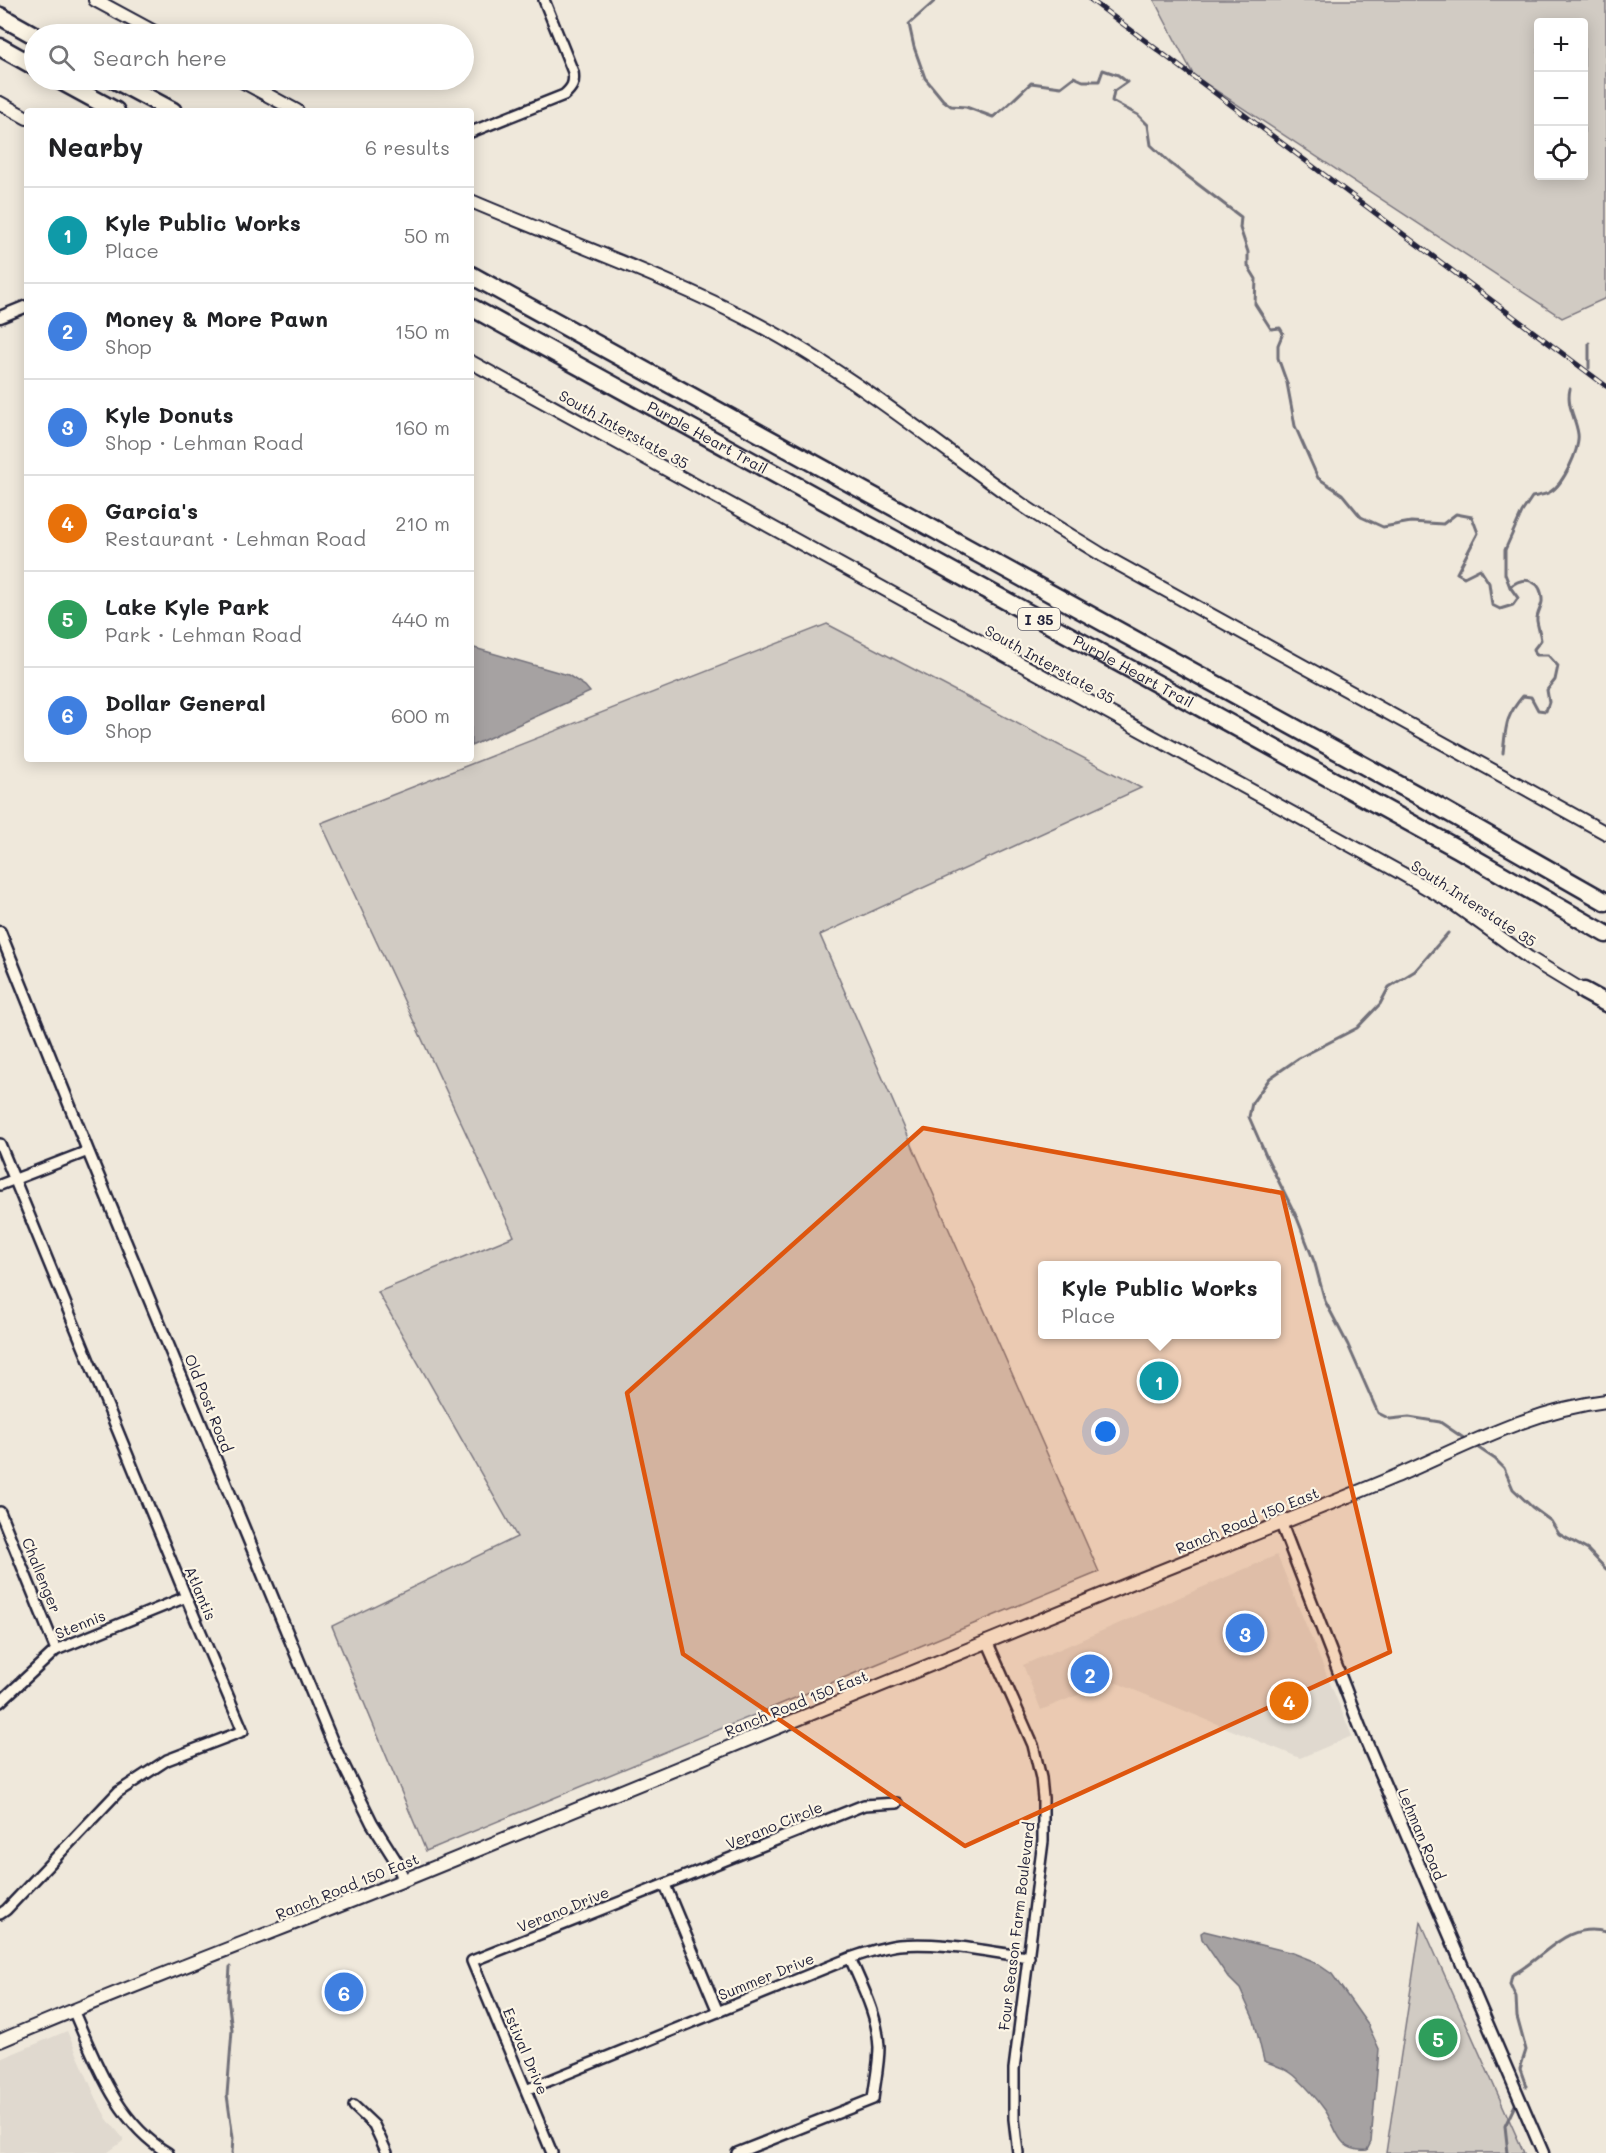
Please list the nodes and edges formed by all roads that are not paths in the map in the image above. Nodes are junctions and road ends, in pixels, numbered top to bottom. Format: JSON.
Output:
{"nodes":[{"id":1,"x":95,"y":0,"type":"edge"},
{"id":2,"x":544,"y":0,"type":"edge"},
{"id":3,"x":0,"y":16,"type":"edge"},
{"id":4,"x":139,"y":24,"type":"edge"},
{"id":5,"x":24,"y":29,"type":"edge"},
{"id":6,"x":0,"y":47,"type":"edge"},
{"id":7,"x":24,"y":60,"type":"edge"},
{"id":8,"x":77,"y":90,"type":"edge"},
{"id":9,"x":134,"y":90,"type":"edge"},
{"id":10,"x":258,"y":90,"type":"edge"},
{"id":11,"x":0,"y":103,"type":"edge"},
{"id":12,"x":110,"y":108,"type":"edge"},
{"id":13,"x":167,"y":108,"type":"edge"},
{"id":14,"x":291,"y":108,"type":"edge"},
{"id":15,"x":24,"y":116,"type":"edge"},
{"id":16,"x":474,"y":131,"type":"edge"},
{"id":17,"x":474,"y":202,"type":"edge"},
{"id":18,"x":474,"y":277,"type":"edge"},
{"id":19,"x":24,"y":307,"type":"edge"},
{"id":20,"x":474,"y":309,"type":"edge"},
{"id":21,"x":0,"y":317,"type":"edge"},
{"id":22,"x":474,"y":364,"type":"edge"},
{"id":23,"x":1606,"y":833,"type":"edge"},
{"id":24,"x":1606,"y":902,"type":"edge"},
{"id":25,"x":0,"y":932,"type":"edge"},
{"id":26,"x":1606,"y":934,"type":"edge"},
{"id":27,"x":1584,"y":991,"type":"joint"},
{"id":28,"x":1606,"y":1004,"type":"edge"},
{"id":29,"x":0,"y":1144,"type":"edge"},
{"id":30,"x":88,"y":1151,"type":"junction"},
{"id":31,"x":16,"y":1179,"type":"junction"},
{"id":32,"x":0,"y":1185,"type":"edge"},
{"id":33,"x":1606,"y":1401,"type":"edge"},
{"id":34,"x":0,"y":1512,"type":"edge"},
{"id":35,"x":1281,"y":1523,"type":"junction"},
{"id":36,"x":186,"y":1597,"type":"junction"},
{"id":37,"x":987,"y":1641,"type":"junction"},
{"id":38,"x":56,"y":1650,"type":"junction"},
{"id":39,"x":0,"y":1702,"type":"edge"},
{"id":40,"x":897,"y":1803,"type":"dead end"},
{"id":41,"x":405,"y":1880,"type":"junction"},
{"id":42,"x":665,"y":1885,"type":"junction"},
{"id":43,"x":0,"y":1914,"type":"edge"},
{"id":44,"x":1029,"y":1957,"type":"junction"},
{"id":45,"x":850,"y":1958,"type":"junction"},
{"id":46,"x":472,"y":1961,"type":"joint"},
{"id":47,"x":73,"y":2010,"type":"junction"},
{"id":48,"x":718,"y":2012,"type":"junction"},
{"id":49,"x":0,"y":2041,"type":"edge"},
{"id":50,"x":526,"y":2090,"type":"junction"},
{"id":51,"x":354,"y":2106,"type":"dead end"},
{"id":52,"x":168,"y":2153,"type":"edge"},
{"id":53,"x":387,"y":2153,"type":"edge"},
{"id":54,"x":552,"y":2153,"type":"edge"},
{"id":55,"x":737,"y":2153,"type":"edge"},
{"id":56,"x":1018,"y":2153,"type":"edge"},
{"id":57,"x":1543,"y":2153,"type":"edge"}],
"edges":[{"from":1,"to":4,"type":"main road"},
{"from":2,"to":16,"type":"street"},
{"from":3,"to":5,"type":"highway"},
{"from":6,"to":7,"type":"highway"},
{"from":8,"to":12,"type":"highway"},
{"from":9,"to":13,"type":"highway"},
{"from":10,"to":14,"type":"main road"},
{"from":11,"to":15,"type":"main road"},
{"from":17,"to":23,"type":"main road"},
{"from":18,"to":24,"type":"highway","name":"Purple Heart Trail","number":"I 35"},
{"from":19,"to":21,"type":"street"},
{"from":20,"to":26,"type":"highway","name":"Purple Heart Trail","number":"I 35"},
{"from":22,"to":27,"type":"main road","name":"South Interstate 35"},
{"from":25,"to":30,"type":"street","name":"Old Post Road"},
{"from":27,"to":28,"type":"highway"},
{"from":29,"to":31,"type":"street","name":"Atlantis"},
{"from":30,"to":31,"type":"street"},
{"from":30,"to":41,"type":"street","name":"Old Post Road"},
{"from":31,"to":32,"type":"street"},
{"from":31,"to":36,"type":"street","name":"Atlantis"},
{"from":33,"to":35,"type":"main road","name":"Ranch Road 150 East"},
{"from":34,"to":38,"type":"street","name":"Challenger"},
{"from":35,"to":37,"type":"main road","name":"Ranch Road 150 East"},
{"from":35,"to":57,"type":"street","name":"Lehman Road"},
{"from":36,"to":38,"type":"street","name":"Stennis"},
{"from":36,"to":43,"type":"street","name":"Atlantis"},
{"from":37,"to":41,"type":"main road","name":"Ranch Road 150 East"},
{"from":37,"to":44,"type":"street","name":"Four Season Farm Boulevard"},
{"from":38,"to":39,"type":"street","name":"Stennis"},
{"from":40,"to":42,"type":"street","name":"Verano Circle"},
{"from":41,"to":47,"type":"main road","name":"Ranch Road 150 East"},
{"from":42,"to":46,"type":"street","name":"Verano Drive"},
{"from":42,"to":48,"type":"street"},
{"from":44,"to":45,"type":"street","name":"Summer Drive"},
{"from":44,"to":56,"type":"street","name":"Four Season Farm Boulevard"},
{"from":45,"to":48,"type":"street","name":"Summer Drive"},
{"from":45,"to":55,"type":"street"},
{"from":46,"to":50,"type":"street","name":"Estival Drive"},
{"from":47,"to":49,"type":"main road","name":"Ranch Road 150 East"},
{"from":47,"to":52,"type":"street"},
{"from":48,"to":50,"type":"street","name":"Summer Drive"},
{"from":50,"to":54,"type":"street","name":"Estival Drive"},
{"from":51,"to":53,"type":"street"}]}
